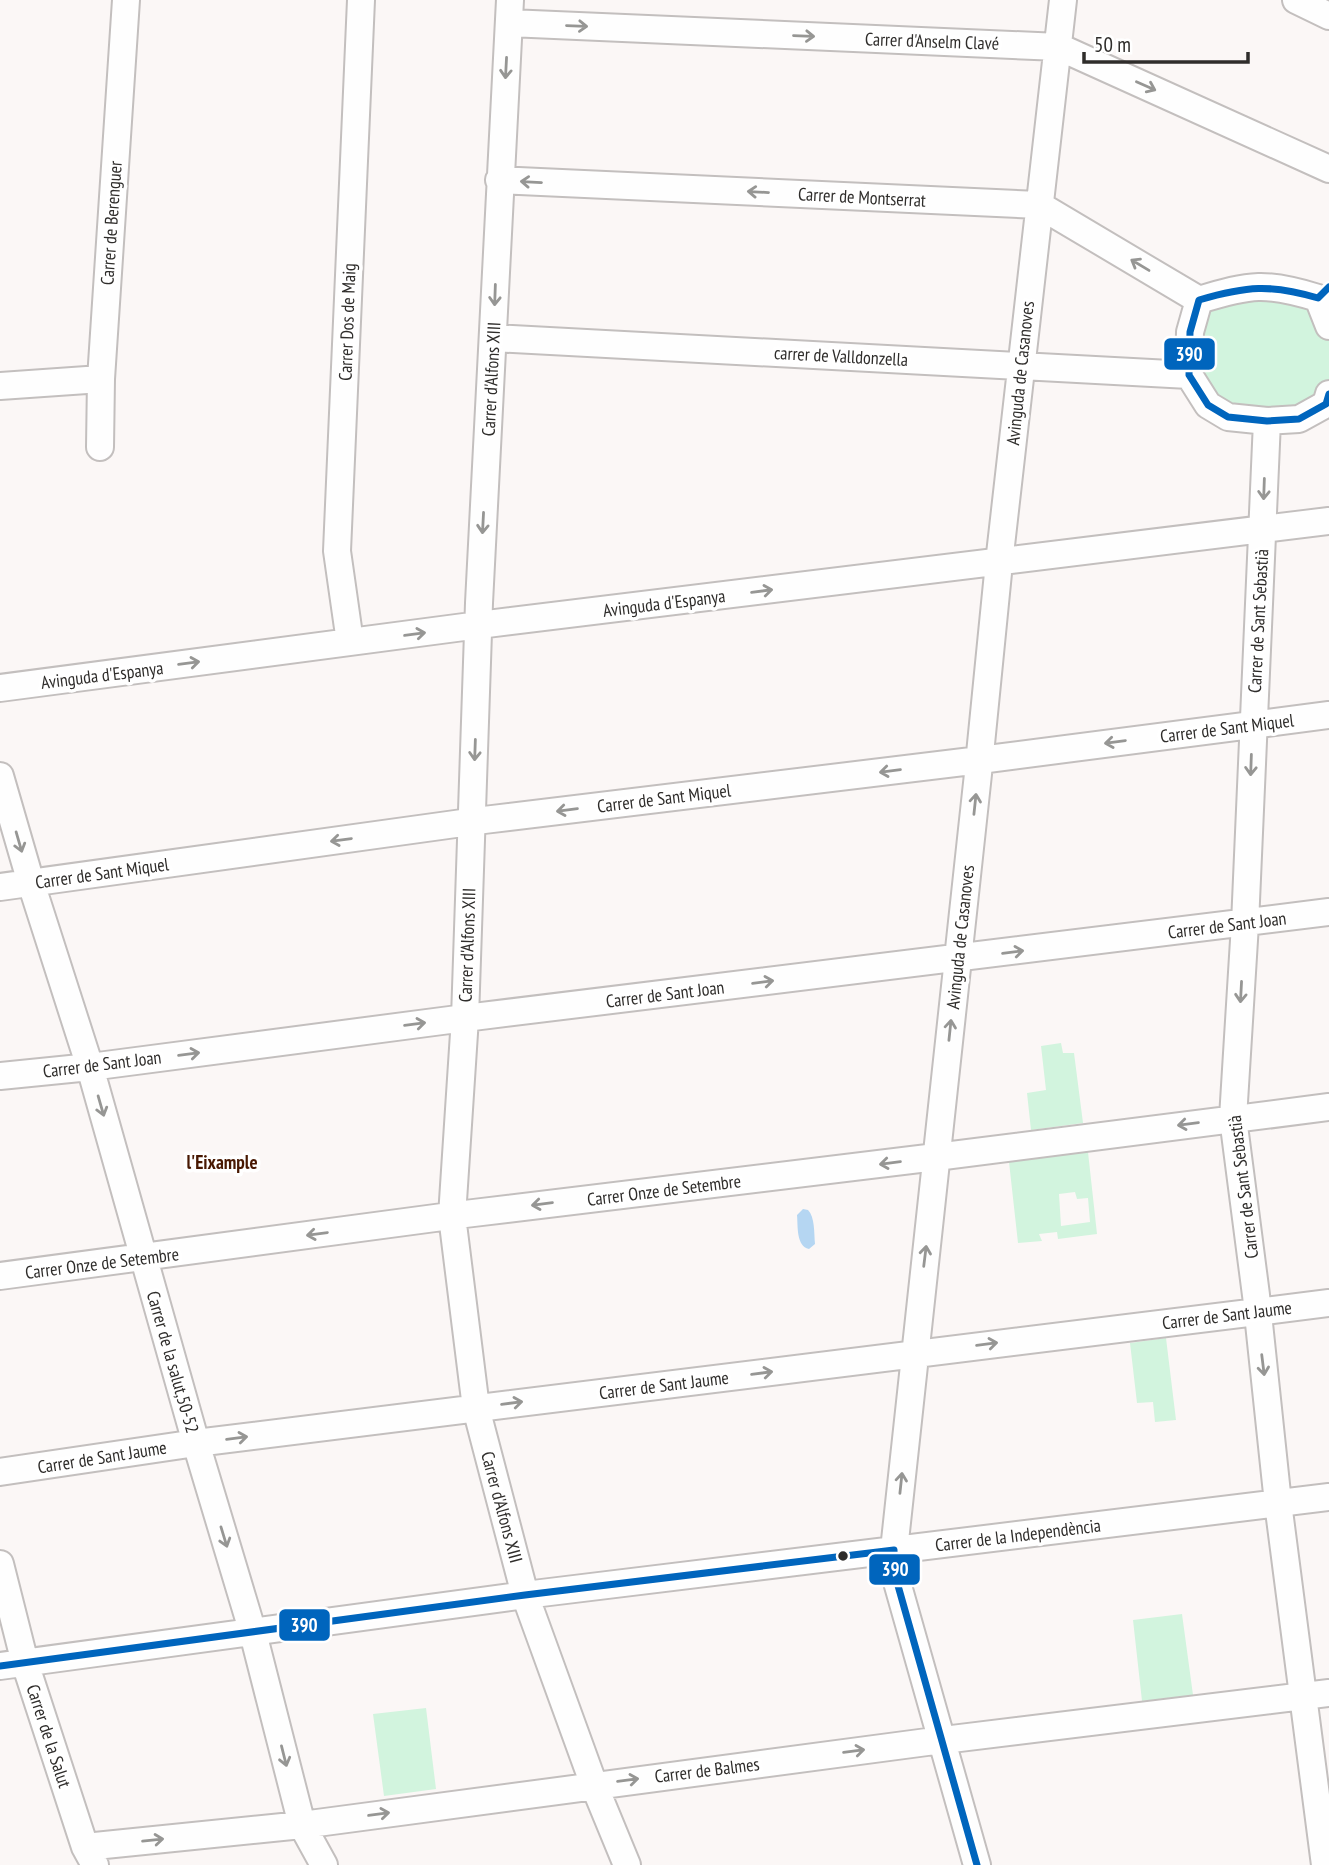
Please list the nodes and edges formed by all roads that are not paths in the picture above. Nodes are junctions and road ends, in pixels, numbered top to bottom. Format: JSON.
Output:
{"nodes":[{"id":1,"x":126,"y":0,"type":"edge"},
{"id":2,"x":361,"y":0,"type":"edge"},
{"id":3,"x":1063,"y":0,"type":"edge"},
{"id":4,"x":1296,"y":0,"type":"edge"},
{"id":5,"x":509,"y":12,"type":"edge"},
{"id":6,"x":1329,"y":16,"type":"edge"},
{"id":7,"x":1059,"y":47,"type":"junction"},
{"id":8,"x":1329,"y":169,"type":"edge"},
{"id":9,"x":499,"y":180,"type":"junction"},
{"id":10,"x":1039,"y":205,"type":"junction"},
{"id":11,"x":1323,"y":292,"type":"edge"},
{"id":12,"x":1199,"y":300,"type":"junction"},
{"id":13,"x":1329,"y":326,"type":"edge"},
{"id":14,"x":493,"y":338,"type":"junction"},
{"id":15,"x":1021,"y":365,"type":"junction"},
{"id":16,"x":1189,"y":375,"type":"junction"},
{"id":17,"x":101,"y":379,"type":"junction"},
{"id":18,"x":0,"y":386,"type":"edge"},
{"id":19,"x":1329,"y":394,"type":"edge"},
{"id":20,"x":1267,"y":421,"type":"junction"},
{"id":21,"x":100,"y":447,"type":"dead end"},
{"id":22,"x":1329,"y":521,"type":"edge"},
{"id":23,"x":1263,"y":530,"type":"junction"},
{"id":24,"x":999,"y":563,"type":"junction"},
{"id":25,"x":480,"y":625,"type":"junction"},
{"id":26,"x":350,"y":642,"type":"junction"},
{"id":27,"x":0,"y":688,"type":"edge"},
{"id":28,"x":1329,"y":715,"type":"edge"},
{"id":29,"x":1253,"y":724,"type":"junction"},
{"id":30,"x":980,"y":761,"type":"junction"},
{"id":31,"x":0,"y":776,"type":"edge"},
{"id":32,"x":472,"y":822,"type":"junction"},
{"id":33,"x":31,"y":883,"type":"junction"},
{"id":34,"x":0,"y":887,"type":"edge"},
{"id":35,"x":1329,"y":912,"type":"edge"},
{"id":36,"x":1245,"y":924,"type":"junction"},
{"id":37,"x":958,"y":959,"type":"junction"},
{"id":38,"x":464,"y":1018,"type":"junction"},
{"id":39,"x":90,"y":1067,"type":"junction"},
{"id":40,"x":0,"y":1076,"type":"edge"},
{"id":41,"x":1329,"y":1107,"type":"edge"},
{"id":42,"x":1233,"y":1118,"type":"junction"},
{"id":43,"x":936,"y":1157,"type":"junction"},
{"id":44,"x":452,"y":1216,"type":"junction"},
{"id":45,"x":145,"y":1258,"type":"junction"},
{"id":46,"x":0,"y":1276,"type":"edge"},
{"id":47,"x":1329,"y":1303,"type":"edge"},
{"id":48,"x":1256,"y":1312,"type":"junction"},
{"id":49,"x":914,"y":1353,"type":"junction"},
{"id":50,"x":476,"y":1408,"type":"junction"},
{"id":51,"x":196,"y":1443,"type":"junction"},
{"id":52,"x":0,"y":1472,"type":"edge"},
{"id":53,"x":1329,"y":1497,"type":"edge"},
{"id":54,"x":1278,"y":1503,"type":"junction"},
{"id":55,"x":894,"y":1550,"type":"junction"},
{"id":56,"x":0,"y":1564,"type":"edge"},
{"id":57,"x":525,"y":1595,"type":"junction"},
{"id":58,"x":253,"y":1633,"type":"junction"},
{"id":59,"x":13,"y":1665,"type":"edge"},
{"id":60,"x":1329,"y":1693,"type":"edge"},
{"id":61,"x":1302,"y":1697,"type":"junction"},
{"id":62,"x":942,"y":1741,"type":"junction"},
{"id":63,"x":594,"y":1785,"type":"junction"},
{"id":64,"x":302,"y":1825,"type":"junction"},
{"id":65,"x":90,"y":1856,"type":"edge"},
{"id":66,"x":324,"y":1865,"type":"edge"},
{"id":67,"x":627,"y":1865,"type":"edge"},
{"id":68,"x":977,"y":1865,"type":"edge"},
{"id":69,"x":1325,"y":1865,"type":"edge"}],
"edges":[{"from":1,"to":17,"type":"street","name":"Carrer de Berenguer"},
{"from":2,"to":26,"type":"street","name":"Carrer Dos de Maig"},
{"from":3,"to":7,"type":"street","name":"Avinguda de Casanoves"},
{"from":4,"to":6,"type":"street"},
{"from":5,"to":7,"type":"street","name":"Carrer d'Anselm Clavé","one_way":true},
{"from":5,"to":9,"type":"street","name":"Carrer d'Alfons XIII","one_way":true},
{"from":7,"to":8,"type":"street","name":"Carrer d'Anselm Clavé","one_way":true},
{"from":7,"to":10,"type":"street","name":"Avinguda de Casanoves"},
{"from":10,"to":9,"type":"street","name":"Carrer de Montserrat","one_way":true},
{"from":9,"to":14,"type":"street","name":"Carrer d'Alfons XIII","one_way":true},
{"from":12,"to":10,"type":"street","name":"Carrer de Montserrat","one_way":true},
{"from":10,"to":15,"type":"street","name":"Avinguda de Casanoves"},
{"from":11,"to":12,"type":"street"},
{"from":11,"to":13,"type":"street"},
{"from":12,"to":16,"type":"street"},
{"from":14,"to":15,"type":"street","name":"carrer de Valldonzella"},
{"from":14,"to":25,"type":"street","name":"Carrer d'Alfons XIII","one_way":true},
{"from":15,"to":16,"type":"street","name":"carrer de Valldonzella"},
{"from":15,"to":24,"type":"street","name":"Avinguda de Casanoves"},
{"from":16,"to":20,"type":"street"},
{"from":17,"to":18,"type":"street"},
{"from":17,"to":21,"type":"street","name":"Carrer de Berenguer"},
{"from":19,"to":20,"type":"street"},
{"from":20,"to":23,"type":"street","name":"Carrer de Sant Sebastià","one_way":true},
{"from":22,"to":23,"type":"street","name":"Avinguda d'Espanya"},
{"from":23,"to":24,"type":"street","name":"Avinguda d'Espanya"},
{"from":23,"to":29,"type":"street","name":"Carrer de Sant Sebastià"},
{"from":25,"to":24,"type":"street","name":"Avinguda d'Espanya","one_way":true},
{"from":24,"to":30,"type":"street","name":"Avinguda de Casanoves"},
{"from":26,"to":25,"type":"street","name":"Avinguda d'Espanya","one_way":true},
{"from":25,"to":32,"type":"street","name":"Carrer d'Alfons XIII","one_way":true},
{"from":27,"to":26,"type":"street","name":"Avinguda d'Espanya","one_way":true},
{"from":28,"to":29,"type":"street","name":"Carrer de Sant Miquel"},
{"from":29,"to":30,"type":"street","name":"Carrer de Sant Miquel","one_way":true},
{"from":29,"to":36,"type":"street","name":"Carrer de Sant Sebastià","one_way":true},
{"from":30,"to":32,"type":"street","name":"Carrer de Sant Miquel","one_way":true},
{"from":37,"to":30,"type":"street","name":"Avinguda de Casanoves","one_way":true},
{"from":31,"to":33,"type":"street","name":"Carrer de la salut,50-52","one_way":true},
{"from":32,"to":33,"type":"street","name":"Carrer de Sant Miquel","one_way":true},
{"from":32,"to":38,"type":"street","name":"Carrer d'Alfons XIII"},
{"from":33,"to":34,"type":"street","name":"Carrer de Sant Miquel"},
{"from":33,"to":39,"type":"street","name":"Carrer de la salut,50-52"},
{"from":35,"to":36,"type":"street","name":"Carrer de Sant Joan"},
{"from":37,"to":36,"type":"street","name":"Carrer de Sant Joan","one_way":true},
{"from":36,"to":42,"type":"street","name":"Carrer de Sant Sebastià","one_way":true},
{"from":38,"to":37,"type":"street","name":"Carrer de Sant Joan","one_way":true},
{"from":43,"to":37,"type":"street","name":"Avinguda de Casanoves","one_way":true},
{"from":39,"to":38,"type":"street","name":"Carrer de Sant Joan","one_way":true},
{"from":38,"to":44,"type":"street","name":"Carrer d'Alfons XIII"},
{"from":39,"to":40,"type":"street","name":"Carrer de Sant Joan"},
{"from":39,"to":45,"type":"street","name":"Carrer de la salut,50-52","one_way":true},
{"from":41,"to":42,"type":"street","name":"Carrer Onze de Setembre"},
{"from":42,"to":43,"type":"street","name":"Carrer Onze de Setembre","one_way":true},
{"from":42,"to":48,"type":"street","name":"Carrer de Sant Sebastià"},
{"from":43,"to":44,"type":"street","name":"Carrer Onze de Setembre","one_way":true},
{"from":49,"to":43,"type":"street","name":"Avinguda de Casanoves","one_way":true},
{"from":44,"to":45,"type":"street","name":"Carrer Onze de Setembre","one_way":true},
{"from":44,"to":50,"type":"street","name":"Carrer d'Alfons XIII"},
{"from":45,"to":46,"type":"street","name":"Carrer Onze de Setembre"},
{"from":45,"to":51,"type":"street","name":"Carrer de la salut,50-52"},
{"from":47,"to":48,"type":"street","name":"Carrer de Sant Jaume"},
{"from":49,"to":48,"type":"street","name":"Carrer de Sant Jaume","one_way":true},
{"from":48,"to":54,"type":"street","name":"Carrer de Sant Sebastià","one_way":true},
{"from":50,"to":49,"type":"street","name":"Carrer de Sant Jaume","one_way":true},
{"from":55,"to":49,"type":"street","name":"Avinguda de Casanoves","one_way":true},
{"from":51,"to":50,"type":"street","name":"Carrer de Sant Jaume","one_way":true},
{"from":50,"to":57,"type":"street","name":"Carrer d'Alfons XIII"},
{"from":51,"to":52,"type":"street","name":"Carrer de Sant Jaume"},
{"from":51,"to":58,"type":"street","name":"Carrer de la salut,50-52","one_way":true},
{"from":53,"to":54,"type":"street","name":"Carrer de la Independència"},
{"from":54,"to":55,"type":"street","name":"Carrer de la Independència"},
{"from":54,"to":61,"type":"street","name":"Carrer de Sant Sebastià"},
{"from":55,"to":57,"type":"street","name":"Carrer de la Independència"},
{"from":55,"to":62,"type":"street","name":"Avinguda de Casanoves"},
{"from":56,"to":59,"type":"street","name":"Carrer de la Salut"},
{"from":57,"to":58,"type":"street","name":"Carrer de la Independència"},
{"from":57,"to":63,"type":"street","name":"Carrer d'Alfons XIII"},
{"from":58,"to":59,"type":"street","name":"Carrer de la Independència"},
{"from":58,"to":64,"type":"street","name":"Carrer de la salut,50-52","one_way":true},
{"from":59,"to":65,"type":"street","name":"Carrer de la Salut"},
{"from":60,"to":61,"type":"street","name":"Carrer de Balmes"},
{"from":61,"to":62,"type":"street","name":"Carrer de Balmes"},
{"from":61,"to":69,"type":"street","name":"Carrer de Sant Sebastià"},
{"from":63,"to":62,"type":"street","name":"Carrer de Balmes","one_way":true},
{"from":62,"to":68,"type":"street","name":"Avinguda de Casanoves"},
{"from":64,"to":63,"type":"street","name":"Carrer de Balmes","one_way":true},
{"from":63,"to":67,"type":"street","name":"Carrer d'Alfons XIII"},
{"from":65,"to":64,"type":"street","name":"Carrer de Balmes","one_way":true},
{"from":64,"to":66,"type":"street","name":"Carrer de la salut,50-52"}]}
